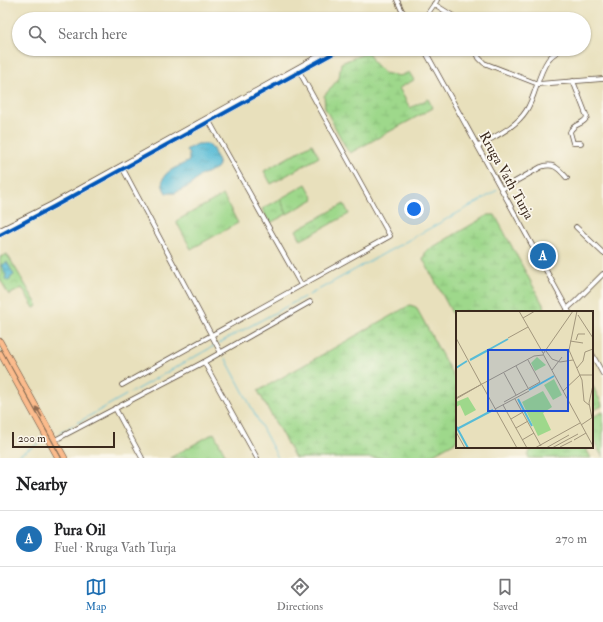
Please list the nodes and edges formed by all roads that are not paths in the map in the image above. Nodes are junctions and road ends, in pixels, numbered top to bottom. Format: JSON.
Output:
{"nodes":[{"id":1,"x":397,"y":0,"type":"edge"},
{"id":2,"x":435,"y":2,"type":"edge"},
{"id":3,"x":402,"y":11,"type":"edge"},
{"id":4,"x":428,"y":12,"type":"edge"},
{"id":5,"x":449,"y":12,"type":"edge"},
{"id":6,"x":318,"y":56,"type":"edge"},
{"id":7,"x":328,"y":56,"type":"edge"},
{"id":8,"x":428,"y":56,"type":"edge"},
{"id":9,"x":478,"y":56,"type":"edge"},
{"id":10,"x":552,"y":56,"type":"edge"},
{"id":11,"x":299,"y":71,"type":"junction"},
{"id":12,"x":603,"y":79,"type":"edge"},
{"id":13,"x":573,"y":81,"type":"junction"},
{"id":14,"x":538,"y":84,"type":"junction"},
{"id":15,"x":209,"y":121,"type":"junction"},
{"id":16,"x":581,"y":143,"type":"dead end"},
{"id":17,"x":479,"y":146,"type":"junction"},
{"id":18,"x":123,"y":169,"type":"junction"},
{"id":19,"x":567,"y":178,"type":"dead end"},
{"id":20,"x":502,"y":189,"type":"junction"},
{"id":21,"x":576,"y":227,"type":"dead end"},
{"id":22,"x":0,"y":230,"type":"edge"},
{"id":23,"x":0,"y":235,"type":"edge"},
{"id":24,"x":603,"y":253,"type":"edge"},
{"id":25,"x":603,"y":274,"type":"edge"},
{"id":26,"x":301,"y":285,"type":"junction"},
{"id":27,"x":310,"y":302,"type":"dead end"},
{"id":28,"x":568,"y":310,"type":"edge"},
{"id":29,"x":212,"y":335,"type":"junction"},
{"id":30,"x":0,"y":341,"type":"edge"},
{"id":31,"x":0,"y":352,"type":"edge"},
{"id":32,"x":221,"y":352,"type":"junction"},
{"id":33,"x":593,"y":356,"type":"edge"},
{"id":34,"x":204,"y":362,"type":"junction"},
{"id":35,"x":603,"y":374,"type":"edge"},
{"id":36,"x":122,"y":385,"type":"dead end"},
{"id":37,"x":115,"y":408,"type":"junction"},
{"id":38,"x":55,"y":440,"type":"junction"},
{"id":39,"x":58,"y":458,"type":"edge"},
{"id":40,"x":65,"y":458,"type":"edge"},
{"id":41,"x":142,"y":458,"type":"edge"},
{"id":42,"x":257,"y":458,"type":"edge"}],
"edges":[{"from":1,"to":3,"type":"street"},
{"from":2,"to":4,"type":"street"},
{"from":2,"to":5,"type":"street"},
{"from":6,"to":22,"type":"street"},
{"from":7,"to":11,"type":"street"},
{"from":8,"to":17,"type":"street","name":"Rruga Vath Turja"},
{"from":9,"to":14,"type":"street"},
{"from":10,"to":14,"type":"street"},
{"from":11,"to":15,"type":"street"},
{"from":11,"to":26,"type":"street"},
{"from":12,"to":13,"type":"street"},
{"from":13,"to":14,"type":"street"},
{"from":13,"to":16,"type":"street"},
{"from":14,"to":17,"type":"street"},
{"from":15,"to":18,"type":"street"},
{"from":15,"to":26,"type":"street"},
{"from":17,"to":20,"type":"street","name":"Rruga Vath Turja"},
{"from":18,"to":23,"type":"street"},
{"from":18,"to":29,"type":"street"},
{"from":19,"to":20,"type":"street"},
{"from":20,"to":28,"type":"street","name":"Rruga Vath Turja"},
{"from":21,"to":24,"type":"street"},
{"from":25,"to":28,"type":"street"},
{"from":26,"to":29,"type":"street"},
{"from":27,"to":32,"type":"street"},
{"from":29,"to":32,"type":"street"},
{"from":29,"to":36,"type":"street"},
{"from":38,"to":30,"type":"main road","one_way":true},
{"from":31,"to":39,"type":"main road"},
{"from":32,"to":34,"type":"street"},
{"from":33,"to":35,"type":"street"},
{"from":34,"to":37,"type":"street"},
{"from":34,"to":42,"type":"street"},
{"from":37,"to":38,"type":"street"},
{"from":37,"to":41,"type":"street"},
{"from":38,"to":40,"type":"main road"}]}
